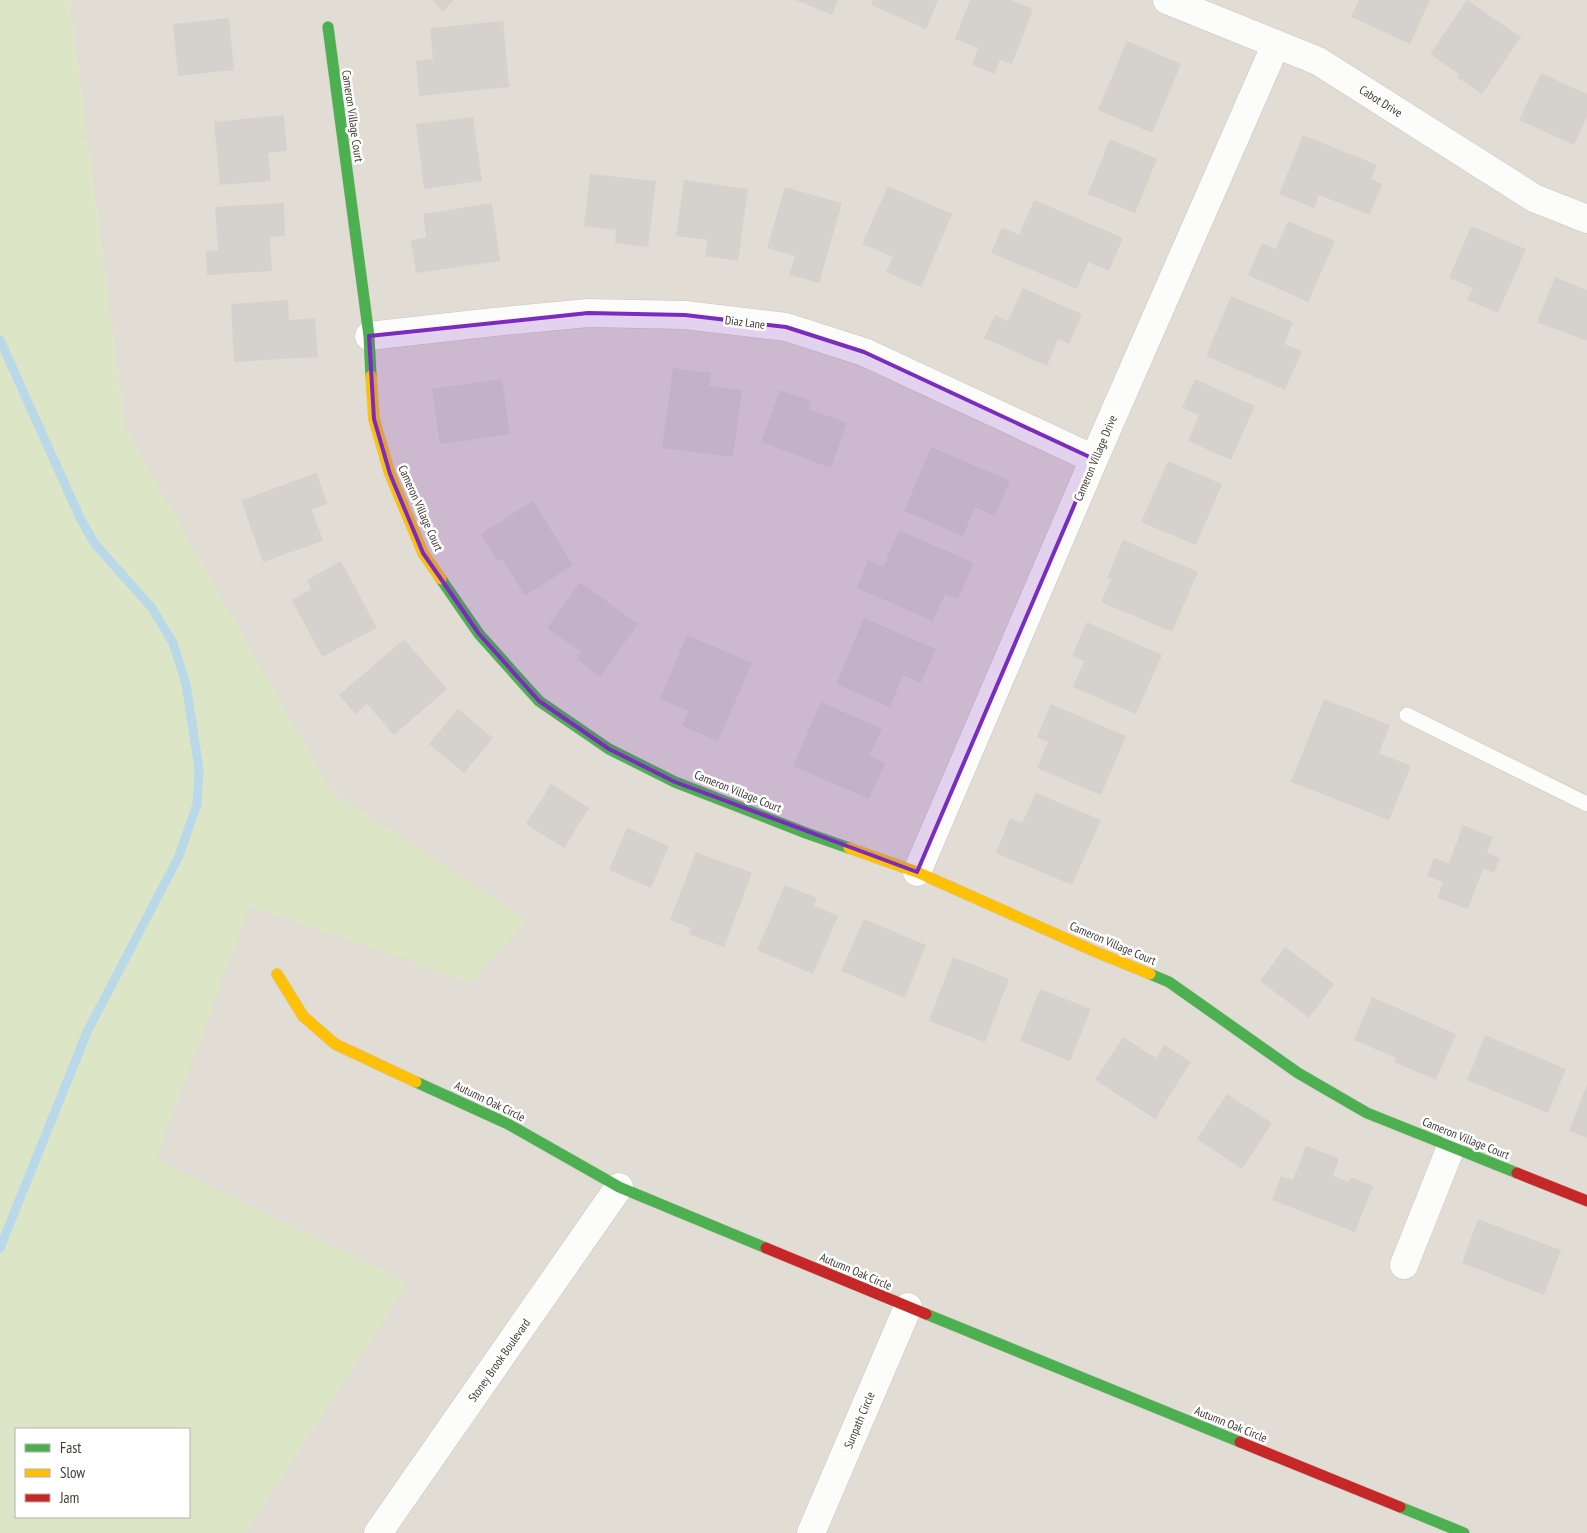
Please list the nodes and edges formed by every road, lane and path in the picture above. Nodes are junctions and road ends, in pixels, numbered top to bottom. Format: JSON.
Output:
{"nodes":[{"id":1,"x":1167,"y":0,"type":"edge"},
{"id":2,"x":328,"y":27,"type":"dead end"},
{"id":3,"x":1276,"y":44,"type":"junction"},
{"id":4,"x":1587,"y":219,"type":"edge"},
{"id":5,"x":369,"y":336,"type":"junction"},
{"id":6,"x":1094,"y":459,"type":"junction"},
{"id":7,"x":1407,"y":715,"type":"dead end"},
{"id":8,"x":1587,"y":804,"type":"edge"},
{"id":9,"x":917,"y":872,"type":"junction"},
{"id":10,"x":277,"y":974,"type":"dead end"},
{"id":11,"x":1451,"y":1147,"type":"junction"},
{"id":12,"x":619,"y":1187,"type":"junction"},
{"id":13,"x":1587,"y":1201,"type":"edge"},
{"id":14,"x":1404,"y":1265,"type":"dead end"},
{"id":15,"x":908,"y":1307,"type":"junction"},
{"id":16,"x":378,"y":1533,"type":"edge"},
{"id":17,"x":810,"y":1533,"type":"edge"},
{"id":18,"x":1464,"y":1533,"type":"edge"}],
"edges":[{"from":1,"to":3,"type":"street","name":"Cabot Drive"},
{"from":2,"to":5,"type":"street","name":"Cameron Village Court"},
{"from":3,"to":4,"type":"street","name":"Cabot Drive"},
{"from":3,"to":6,"type":"street","name":"Cameron Village Drive"},
{"from":5,"to":6,"type":"street","name":"Diaz Lane"},
{"from":5,"to":9,"type":"street","name":"Cameron Village Court"},
{"from":6,"to":9,"type":"street","name":"Cameron Village Drive"},
{"from":7,"to":8,"type":"lane"},
{"from":9,"to":11,"type":"street","name":"Cameron Village Court"},
{"from":10,"to":12,"type":"street","name":"Autumn Oak Circle"},
{"from":11,"to":13,"type":"street","name":"Cameron Village Court"},
{"from":11,"to":14,"type":"street"},
{"from":12,"to":15,"type":"street","name":"Autumn Oak Circle"},
{"from":12,"to":16,"type":"street","name":"Stoney Brook Boulevard"},
{"from":15,"to":17,"type":"street","name":"Sunpath Circle"},
{"from":15,"to":18,"type":"street","name":"Autumn Oak Circle"}]}
